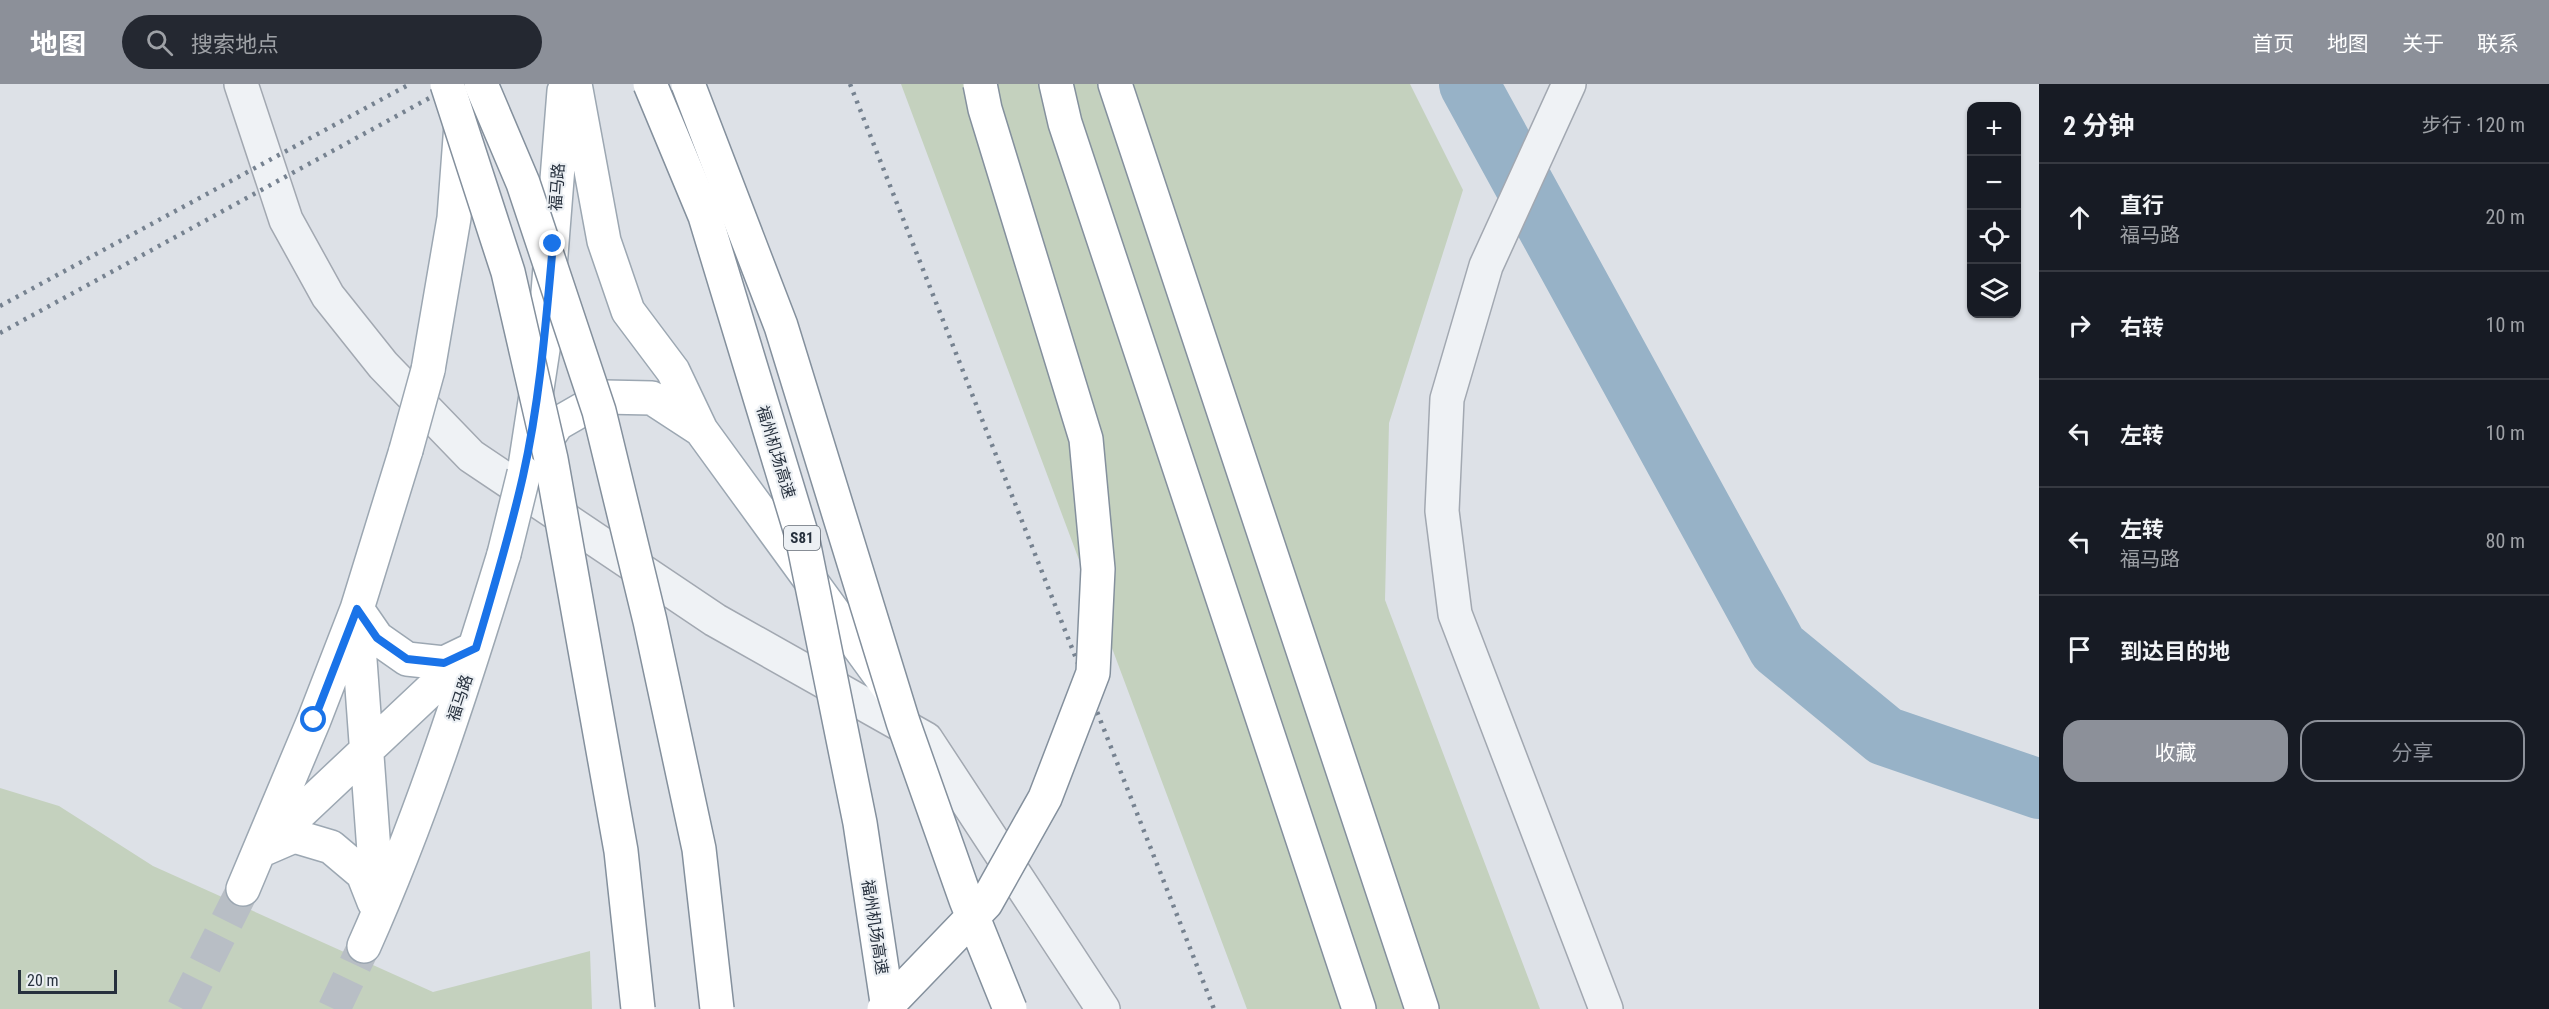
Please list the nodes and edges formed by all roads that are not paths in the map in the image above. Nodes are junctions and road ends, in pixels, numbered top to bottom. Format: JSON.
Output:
{"nodes":[{"id":1,"x":241,"y":84,"type":"edge"},
{"id":2,"x":447,"y":84,"type":"edge"},
{"id":3,"x":464,"y":84,"type":"edge"},
{"id":4,"x":482,"y":84,"type":"edge"},
{"id":5,"x":565,"y":84,"type":"edge"},
{"id":6,"x":575,"y":84,"type":"edge"},
{"id":7,"x":650,"y":84,"type":"edge"},
{"id":8,"x":688,"y":84,"type":"edge"},
{"id":9,"x":980,"y":84,"type":"edge"},
{"id":10,"x":1056,"y":84,"type":"edge"},
{"id":11,"x":1115,"y":84,"type":"edge"},
{"id":12,"x":1569,"y":84,"type":"edge"},
{"id":13,"x":700,"y":430,"type":"junction"},
{"id":14,"x":524,"y":474,"type":"junction"},
{"id":15,"x":357,"y":609,"type":"junction"},
{"id":16,"x":476,"y":648,"type":"junction"},
{"id":17,"x":926,"y":739,"type":"junction"},
{"id":18,"x":367,"y":750,"type":"junction"},
{"id":19,"x":259,"y":851,"type":"junction"},
{"id":20,"x":243,"y":889,"type":"tunnel mouth"},
{"id":21,"x":379,"y":913,"type":"junction"},
{"id":22,"x":364,"y":946,"type":"tunnel mouth"},
{"id":23,"x":638,"y":1009,"type":"edge"},
{"id":24,"x":717,"y":1009,"type":"edge"},
{"id":25,"x":886,"y":1009,"type":"edge"},
{"id":26,"x":1010,"y":1009,"type":"edge"},
{"id":27,"x":1103,"y":1009,"type":"edge"},
{"id":28,"x":1359,"y":1009,"type":"edge"},
{"id":29,"x":1422,"y":1009,"type":"edge"},
{"id":30,"x":1606,"y":1009,"type":"edge"}],
"edges":[{"from":1,"to":17,"type":"street"},
{"from":2,"to":23,"type":"main road","bridge":true},
{"from":3,"to":15,"type":"main road","bridge":true},
{"from":4,"to":24,"type":"main road","bridge":true},
{"from":5,"to":14,"type":"main road","name":"福马路"},
{"from":6,"to":13,"type":"main road"},
{"from":7,"to":25,"type":"main road","name":"福州机场高速","number":"S81","bridge":true},
{"from":8,"to":26,"type":"main road","bridge":true},
{"from":9,"to":25,"type":"main road","bridge":true},
{"from":10,"to":28,"type":"main road"},
{"from":11,"to":29,"type":"main road"},
{"from":12,"to":30,"type":"street"},
{"from":13,"to":14,"type":"main road"},
{"from":13,"to":17,"type":"main road"},
{"from":14,"to":16,"type":"main road","name":"福马路","bridge":true},
{"from":15,"to":16,"type":"main road"},
{"from":15,"to":18,"type":"main road"},
{"from":15,"to":19,"type":"main road"},
{"from":16,"to":18,"type":"main road"},
{"from":16,"to":21,"type":"main road","name":"福马路"},
{"from":17,"to":27,"type":"street"},
{"from":18,"to":19,"type":"main road"},
{"from":18,"to":21,"type":"main road"},
{"from":19,"to":20,"type":"main road"},
{"from":19,"to":21,"type":"main road"},
{"from":21,"to":22,"type":"main road","name":"福马路"}]}
